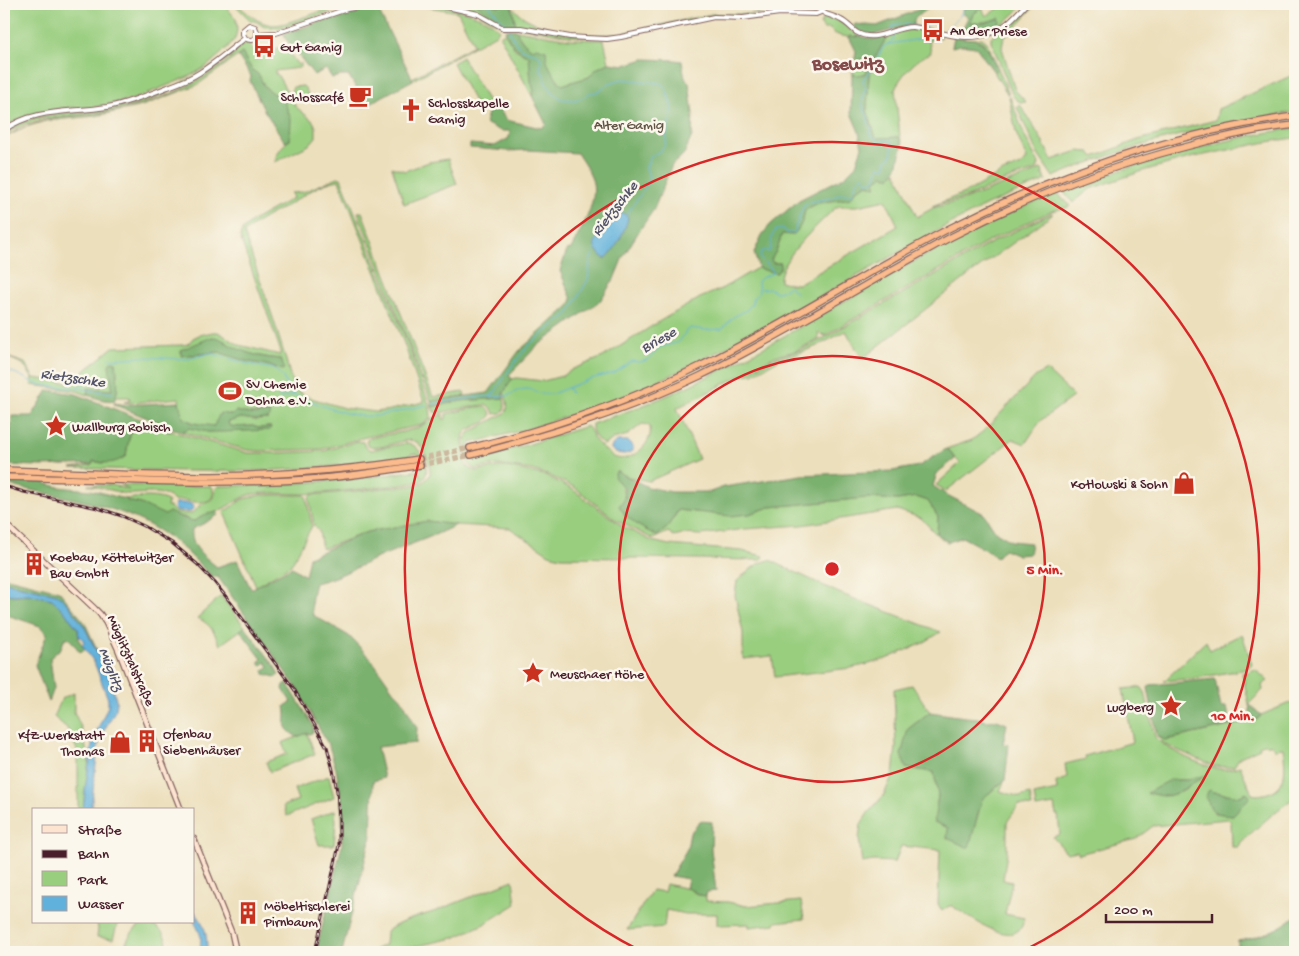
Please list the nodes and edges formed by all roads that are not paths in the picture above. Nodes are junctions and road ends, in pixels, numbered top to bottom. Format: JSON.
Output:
{"nodes":[{"id":1,"x":377,"y":4,"type":"edge"},
{"id":2,"x":434,"y":4,"type":"edge"},
{"id":3,"x":817,"y":4,"type":"edge"},
{"id":4,"x":1026,"y":4,"type":"edge"},
{"id":5,"x":821,"y":12,"type":"junction"},
{"id":6,"x":258,"y":34,"type":"junction"},
{"id":7,"x":245,"y":38,"type":"junction"},
{"id":8,"x":1295,"y":116,"type":"edge"},
{"id":9,"x":1295,"y":125,"type":"edge"},
{"id":10,"x":4,"y":130,"type":"edge"},
{"id":11,"x":4,"y":470,"type":"edge"},
{"id":12,"x":4,"y":477,"type":"edge"},
{"id":13,"x":4,"y":523,"type":"edge"},
{"id":14,"x":180,"y":808,"type":"edge"},
{"id":15,"x":195,"y":842,"type":"edge"},
{"id":16,"x":236,"y":952,"type":"edge"}],
"edges":[{"from":1,"to":6,"type":"street"},
{"from":2,"to":5,"type":"street"},
{"from":3,"to":5,"type":"street"},
{"from":4,"to":5,"type":"street"},
{"from":6,"to":7,"type":"street"},
{"from":6,"to":7,"type":"street"},
{"from":7,"to":10,"type":"street"},
{"from":8,"to":9,"type":"highway"},
{"from":11,"to":12,"type":"highway"},
{"from":13,"to":14,"type":"main road","name":"Müglitztalstraße"},
{"from":15,"to":16,"type":"main road"}]}
